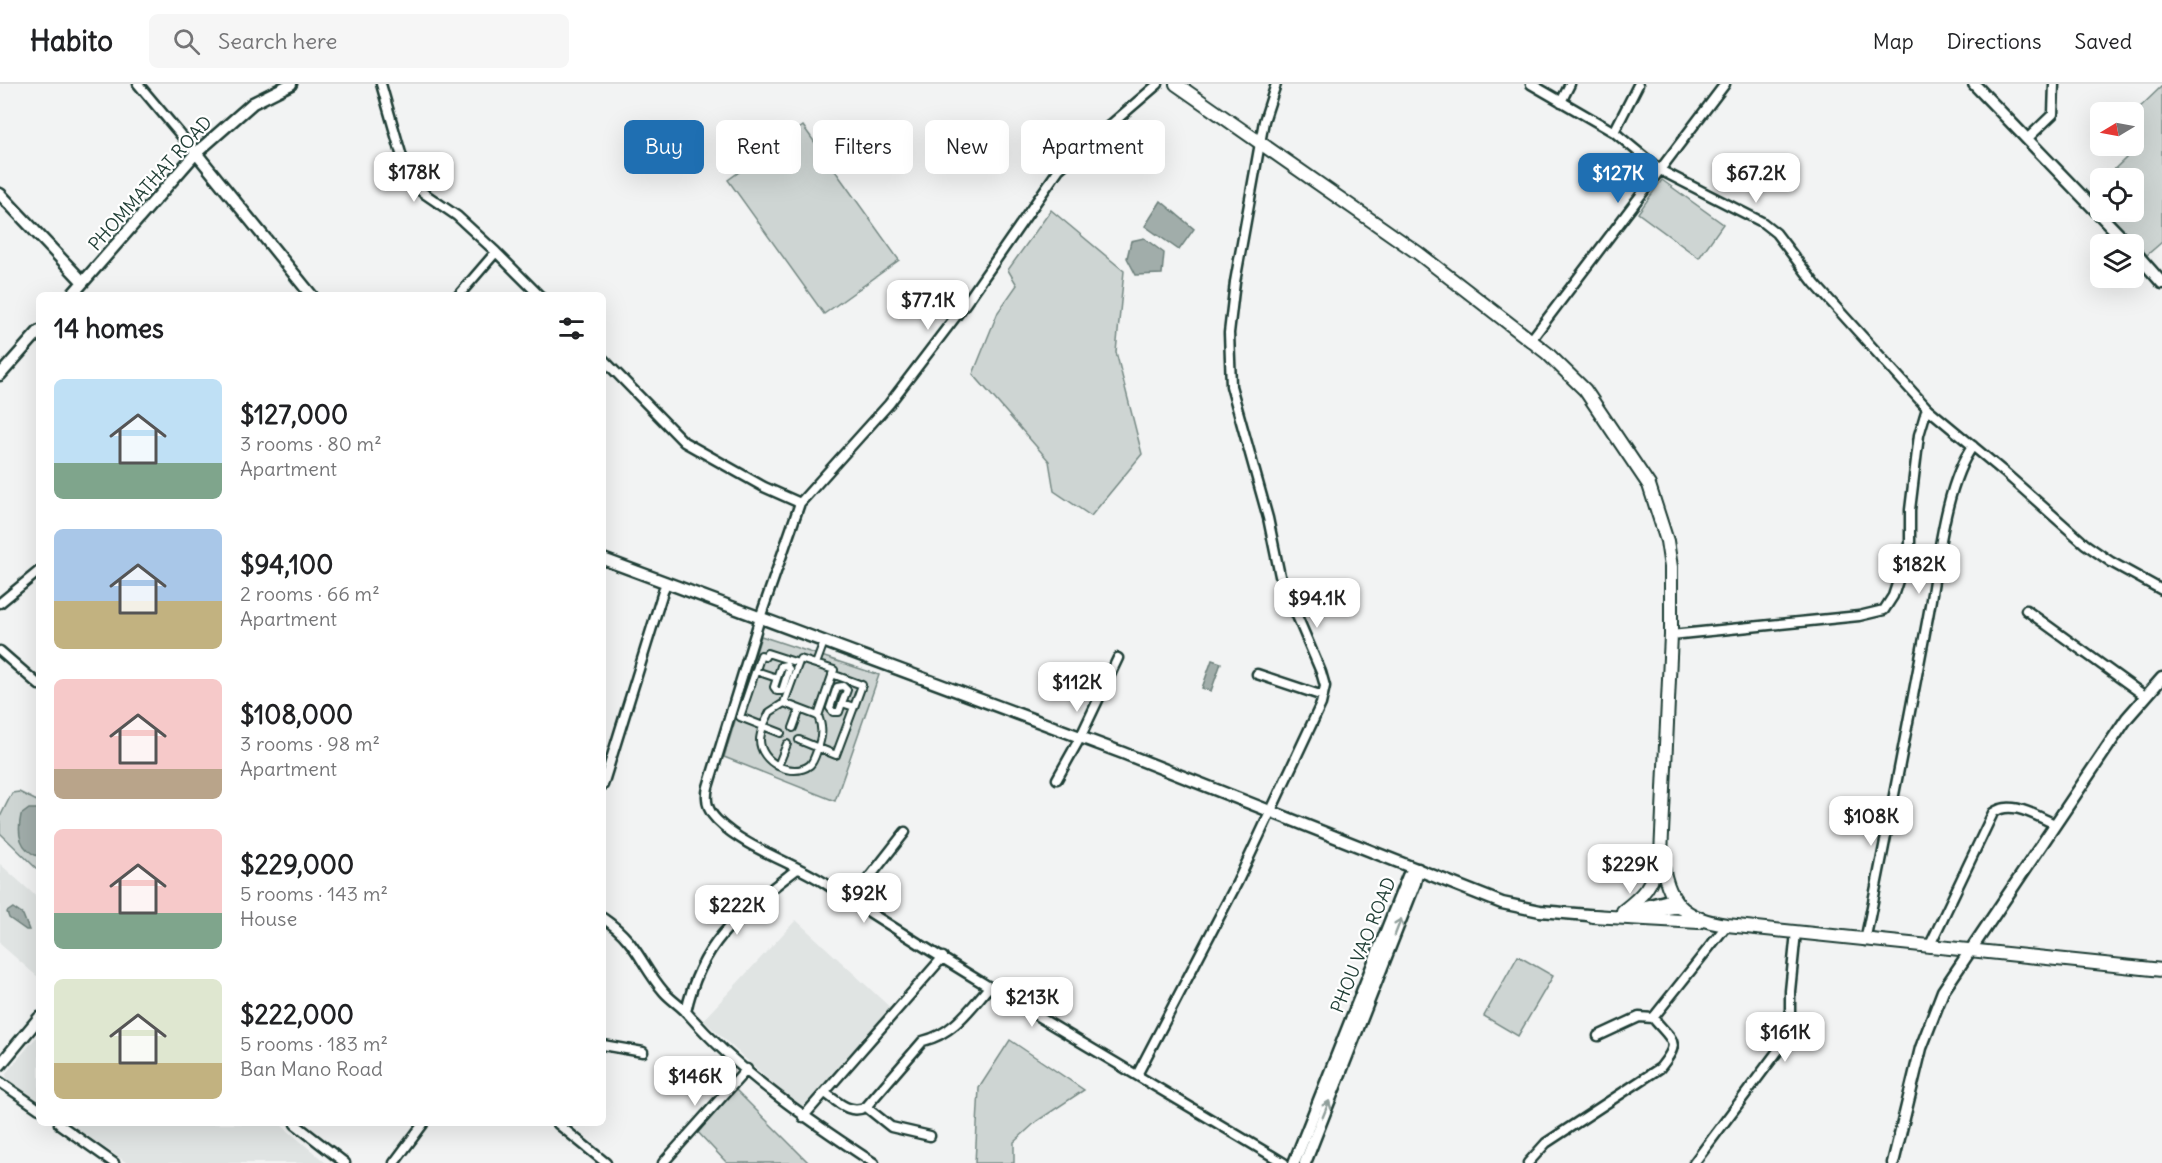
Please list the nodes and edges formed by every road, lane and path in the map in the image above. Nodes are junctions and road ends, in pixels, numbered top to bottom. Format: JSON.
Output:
{"nodes":[{"id":1,"x":138,"y":84,"type":"edge"},
{"id":2,"x":291,"y":84,"type":"edge"},
{"id":3,"x":381,"y":84,"type":"edge"},
{"id":4,"x":1158,"y":84,"type":"edge"},
{"id":5,"x":1176,"y":84,"type":"edge"},
{"id":6,"x":1276,"y":84,"type":"edge"},
{"id":7,"x":1532,"y":84,"type":"edge"},
{"id":8,"x":1570,"y":84,"type":"edge"},
{"id":9,"x":1725,"y":84,"type":"edge"},
{"id":10,"x":1974,"y":84,"type":"edge"},
{"id":11,"x":2054,"y":84,"type":"edge"},
{"id":12,"x":1638,"y":85,"type":"edge"},
{"id":13,"x":1561,"y":102,"type":"junction"},
{"id":14,"x":1614,"y":132,"type":"junction"},
{"id":15,"x":2027,"y":139,"type":"junction"},
{"id":16,"x":1262,"y":142,"type":"junction"},
{"id":17,"x":196,"y":153,"type":"junction"},
{"id":18,"x":1660,"y":170,"type":"junction"},
{"id":19,"x":0,"y":194,"type":"edge"},
{"id":20,"x":2118,"y":234,"type":"edge"},
{"id":21,"x":496,"y":252,"type":"junction"},
{"id":22,"x":2144,"y":263,"type":"edge"},
{"id":23,"x":83,"y":282,"type":"junction"},
{"id":24,"x":2162,"y":283,"type":"edge"},
{"id":25,"x":74,"y":292,"type":"edge"},
{"id":26,"x":309,"y":292,"type":"edge"},
{"id":27,"x":461,"y":292,"type":"edge"},
{"id":28,"x":536,"y":292,"type":"edge"},
{"id":29,"x":36,"y":335,"type":"edge"},
{"id":30,"x":1531,"y":340,"type":"junction"},
{"id":31,"x":606,"y":362,"type":"edge"},
{"id":32,"x":0,"y":375,"type":"edge"},
{"id":33,"x":1927,"y":408,"type":"junction"},
{"id":34,"x":1973,"y":446,"type":"junction"},
{"id":35,"x":800,"y":503,"type":"junction"},
{"id":36,"x":606,"y":561,"type":"edge"},
{"id":37,"x":36,"y":575,"type":"edge"},
{"id":38,"x":666,"y":582,"type":"junction"},
{"id":39,"x":2162,"y":591,"type":"edge"},
{"id":40,"x":0,"y":603,"type":"edge"},
{"id":41,"x":2026,"y":610,"type":"dead end"},
{"id":42,"x":760,"y":618,"type":"junction"},
{"id":43,"x":1671,"y":635,"type":"junction"},
{"id":44,"x":824,"y":642,"type":"junction"},
{"id":45,"x":0,"y":651,"type":"edge"},
{"id":46,"x":1118,"y":658,"type":"dead end"},
{"id":47,"x":798,"y":663,"type":"junction"},
{"id":48,"x":816,"y":664,"type":"junction"},
{"id":49,"x":756,"y":671,"type":"junction"},
{"id":50,"x":832,"y":674,"type":"junction"},
{"id":51,"x":1257,"y":674,"type":"dead end"},
{"id":52,"x":777,"y":678,"type":"dead end"},
{"id":53,"x":2162,"y":678,"type":"edge"},
{"id":54,"x":36,"y":682,"type":"edge"},
{"id":55,"x":1323,"y":696,"type":"junction"},
{"id":56,"x":2145,"y":696,"type":"junction"},
{"id":57,"x":784,"y":703,"type":"junction"},
{"id":58,"x":842,"y":703,"type":"dead end"},
{"id":59,"x":854,"y":707,"type":"junction"},
{"id":60,"x":800,"y":709,"type":"junction"},
{"id":61,"x":818,"y":716,"type":"junction"},
{"id":62,"x":763,"y":726,"type":"junction"},
{"id":63,"x":793,"y":728,"type":"dead end"},
{"id":64,"x":781,"y":733,"type":"dead end"},
{"id":65,"x":1080,"y":738,"type":"junction"},
{"id":66,"x":799,"y":740,"type":"dead end"},
{"id":67,"x":787,"y":744,"type":"dead end"},
{"id":68,"x":818,"y":748,"type":"junction"},
{"id":69,"x":778,"y":766,"type":"junction"},
{"id":70,"x":606,"y":775,"type":"edge"},
{"id":71,"x":1057,"y":779,"type":"dead end"},
{"id":72,"x":1271,"y":810,"type":"junction"},
{"id":73,"x":2055,"y":824,"type":"junction"},
{"id":74,"x":905,"y":832,"type":"dead end"},
{"id":75,"x":1661,"y":855,"type":"junction"},
{"id":76,"x":796,"y":869,"type":"junction"},
{"id":77,"x":1418,"y":869,"type":"junction"},
{"id":78,"x":851,"y":901,"type":"junction"},
{"id":79,"x":1676,"y":903,"type":"junction"},
{"id":80,"x":1623,"y":911,"type":"junction"},
{"id":81,"x":1592,"y":916,"type":"junction"},
{"id":82,"x":606,"y":920,"type":"edge"},
{"id":83,"x":1706,"y":922,"type":"junction"},
{"id":84,"x":1727,"y":925,"type":"junction"},
{"id":85,"x":1796,"y":932,"type":"junction"},
{"id":86,"x":1865,"y":940,"type":"junction"},
{"id":87,"x":1929,"y":947,"type":"junction"},
{"id":88,"x":1968,"y":951,"type":"junction"},
{"id":89,"x":943,"y":957,"type":"junction"},
{"id":90,"x":2162,"y":970,"type":"edge"},
{"id":91,"x":988,"y":987,"type":"junction"},
{"id":92,"x":686,"y":1012,"type":"junction"},
{"id":93,"x":1653,"y":1018,"type":"junction"},
{"id":94,"x":36,"y":1022,"type":"edge"},
{"id":95,"x":1598,"y":1036,"type":"dead end"},
{"id":96,"x":606,"y":1046,"type":"edge"},
{"id":97,"x":643,"y":1052,"type":"dead end"},
{"id":98,"x":0,"y":1065,"type":"edge"},
{"id":99,"x":747,"y":1069,"type":"junction"},
{"id":100,"x":1137,"y":1075,"type":"junction"},
{"id":101,"x":0,"y":1082,"type":"edge"},
{"id":102,"x":825,"y":1093,"type":"junction"},
{"id":103,"x":36,"y":1107,"type":"edge"},
{"id":104,"x":866,"y":1107,"type":"junction"},
{"id":105,"x":803,"y":1117,"type":"junction"},
{"id":106,"x":62,"y":1126,"type":"edge"},
{"id":107,"x":298,"y":1126,"type":"edge"},
{"id":108,"x":422,"y":1126,"type":"edge"},
{"id":109,"x":560,"y":1126,"type":"edge"},
{"id":110,"x":930,"y":1136,"type":"dead end"},
{"id":111,"x":114,"y":1163,"type":"edge"},
{"id":112,"x":345,"y":1163,"type":"edge"},
{"id":113,"x":394,"y":1163,"type":"edge"},
{"id":114,"x":606,"y":1163,"type":"edge"},
{"id":115,"x":663,"y":1163,"type":"edge"},
{"id":116,"x":874,"y":1163,"type":"edge"},
{"id":117,"x":1284,"y":1163,"type":"edge"},
{"id":118,"x":1294,"y":1163,"type":"edge"},
{"id":119,"x":1305,"y":1163,"type":"edge"},
{"id":120,"x":1528,"y":1163,"type":"edge"},
{"id":121,"x":1694,"y":1163,"type":"edge"},
{"id":122,"x":1893,"y":1163,"type":"edge"}],
"edges":[{"from":1,"to":17,"type":"street"},
{"from":2,"to":17,"type":"street","name":"PHOMMATHAT ROAD"},
{"from":3,"to":21,"type":"street"},
{"from":4,"to":35,"type":"street"},
{"from":5,"to":16,"type":"main road"},
{"from":6,"to":16,"type":"street"},
{"from":7,"to":13,"type":"street"},
{"from":8,"to":13,"type":"street"},
{"from":9,"to":18,"type":"street"},
{"from":10,"to":15,"type":"street"},
{"from":11,"to":15,"type":"street"},
{"from":12,"to":14,"type":"street"},
{"from":13,"to":14,"type":"street"},
{"from":14,"to":18,"type":"street"},
{"from":15,"to":20,"type":"street"},
{"from":16,"to":30,"type":"main road"},
{"from":16,"to":55,"type":"street"},
{"from":17,"to":23,"type":"street","name":"PHOMMATHAT ROAD"},
{"from":17,"to":26,"type":"street"},
{"from":18,"to":30,"type":"street"},
{"from":18,"to":33,"type":"street"},
{"from":19,"to":23,"type":"street"},
{"from":21,"to":27,"type":"street"},
{"from":21,"to":28,"type":"street"},
{"from":22,"to":24,"type":"street"},
{"from":23,"to":25,"type":"street","name":"PHOMMATHAT ROAD"},
{"from":29,"to":32,"type":"street"},
{"from":30,"to":43,"type":"main road"},
{"from":31,"to":35,"type":"street"},
{"from":33,"to":34,"type":"street"},
{"from":33,"to":43,"type":"street"},
{"from":34,"to":39,"type":"street"},
{"from":34,"to":86,"type":"street"},
{"from":35,"to":42,"type":"street"},
{"from":36,"to":38,"type":"street"},
{"from":37,"to":40,"type":"street"},
{"from":38,"to":42,"type":"street"},
{"from":38,"to":70,"type":"street"},
{"from":41,"to":56,"type":"street"},
{"from":42,"to":44,"type":"street"},
{"from":42,"to":76,"type":"street"},
{"from":43,"to":75,"type":"main road"},
{"from":44,"to":48,"type":"street"},
{"from":44,"to":65,"type":"street"},
{"from":45,"to":54,"type":"street"},
{"from":46,"to":65,"type":"street"},
{"from":47,"to":48,"type":"street"},
{"from":47,"to":49,"type":"street"},
{"from":47,"to":57,"type":"street"},
{"from":48,"to":50,"type":"street"},
{"from":49,"to":52,"type":"street"},
{"from":49,"to":62,"type":"street"},
{"from":50,"to":59,"type":"street"},
{"from":50,"to":61,"type":"street"},
{"from":51,"to":55,"type":"street"},
{"from":53,"to":56,"type":"street"},
{"from":55,"to":72,"type":"street"},
{"from":56,"to":73,"type":"street"},
{"from":57,"to":60,"type":"street"},
{"from":57,"to":62,"type":"street"},
{"from":58,"to":59,"type":"street"},
{"from":59,"to":68,"type":"street"},
{"from":60,"to":61,"type":"street"},
{"from":60,"to":63,"type":"street"},
{"from":61,"to":68,"type":"street"},
{"from":62,"to":64,"type":"street"},
{"from":62,"to":69,"type":"street"},
{"from":65,"to":71,"type":"street"},
{"from":65,"to":72,"type":"street"},
{"from":66,"to":68,"type":"street"},
{"from":67,"to":69,"type":"street"},
{"from":68,"to":69,"type":"street"},
{"from":72,"to":77,"type":"street"},
{"from":72,"to":100,"type":"street"},
{"from":73,"to":87,"type":"street"},
{"from":73,"to":88,"type":"street"},
{"from":74,"to":78,"type":"street"},
{"from":75,"to":79,"type":"main road"},
{"from":75,"to":80,"type":"main road"},
{"from":76,"to":78,"type":"street"},
{"from":76,"to":92,"type":"street"},
{"from":77,"to":81,"type":"street"},
{"from":77,"to":118,"type":"street","name":"PHOU VAO ROAD"},
{"from":119,"to":77,"type":"street","name":"PHOU VAO ROAD","one_way":true},
{"from":78,"to":89,"type":"street"},
{"from":79,"to":80,"type":"street"},
{"from":79,"to":81,"type":"street"},
{"from":79,"to":83,"type":"main road"},
{"from":80,"to":81,"type":"street"},
{"from":81,"to":83,"type":"main road"},
{"from":82,"to":92,"type":"street"},
{"from":83,"to":84,"type":"main road"},
{"from":84,"to":85,"type":"main road"},
{"from":84,"to":93,"type":"street"},
{"from":85,"to":86,"type":"main road"},
{"from":85,"to":121,"type":"street"},
{"from":86,"to":87,"type":"main road"},
{"from":87,"to":88,"type":"main road"},
{"from":88,"to":90,"type":"main road"},
{"from":88,"to":122,"type":"street"},
{"from":89,"to":91,"type":"street"},
{"from":89,"to":102,"type":"street"},
{"from":91,"to":100,"type":"street"},
{"from":91,"to":104,"type":"street"},
{"from":92,"to":99,"type":"street"},
{"from":93,"to":95,"type":"street"},
{"from":93,"to":120,"type":"street"},
{"from":94,"to":98,"type":"street"},
{"from":96,"to":97,"type":"street"},
{"from":99,"to":105,"type":"street"},
{"from":99,"to":115,"type":"street"},
{"from":100,"to":117,"type":"street"},
{"from":101,"to":103,"type":"street"},
{"from":102,"to":104,"type":"street"},
{"from":102,"to":105,"type":"street"},
{"from":104,"to":110,"type":"street"},
{"from":105,"to":116,"type":"street"},
{"from":106,"to":111,"type":"street"},
{"from":107,"to":112,"type":"street"},
{"from":108,"to":113,"type":"street"},
{"from":109,"to":114,"type":"street"}]}
